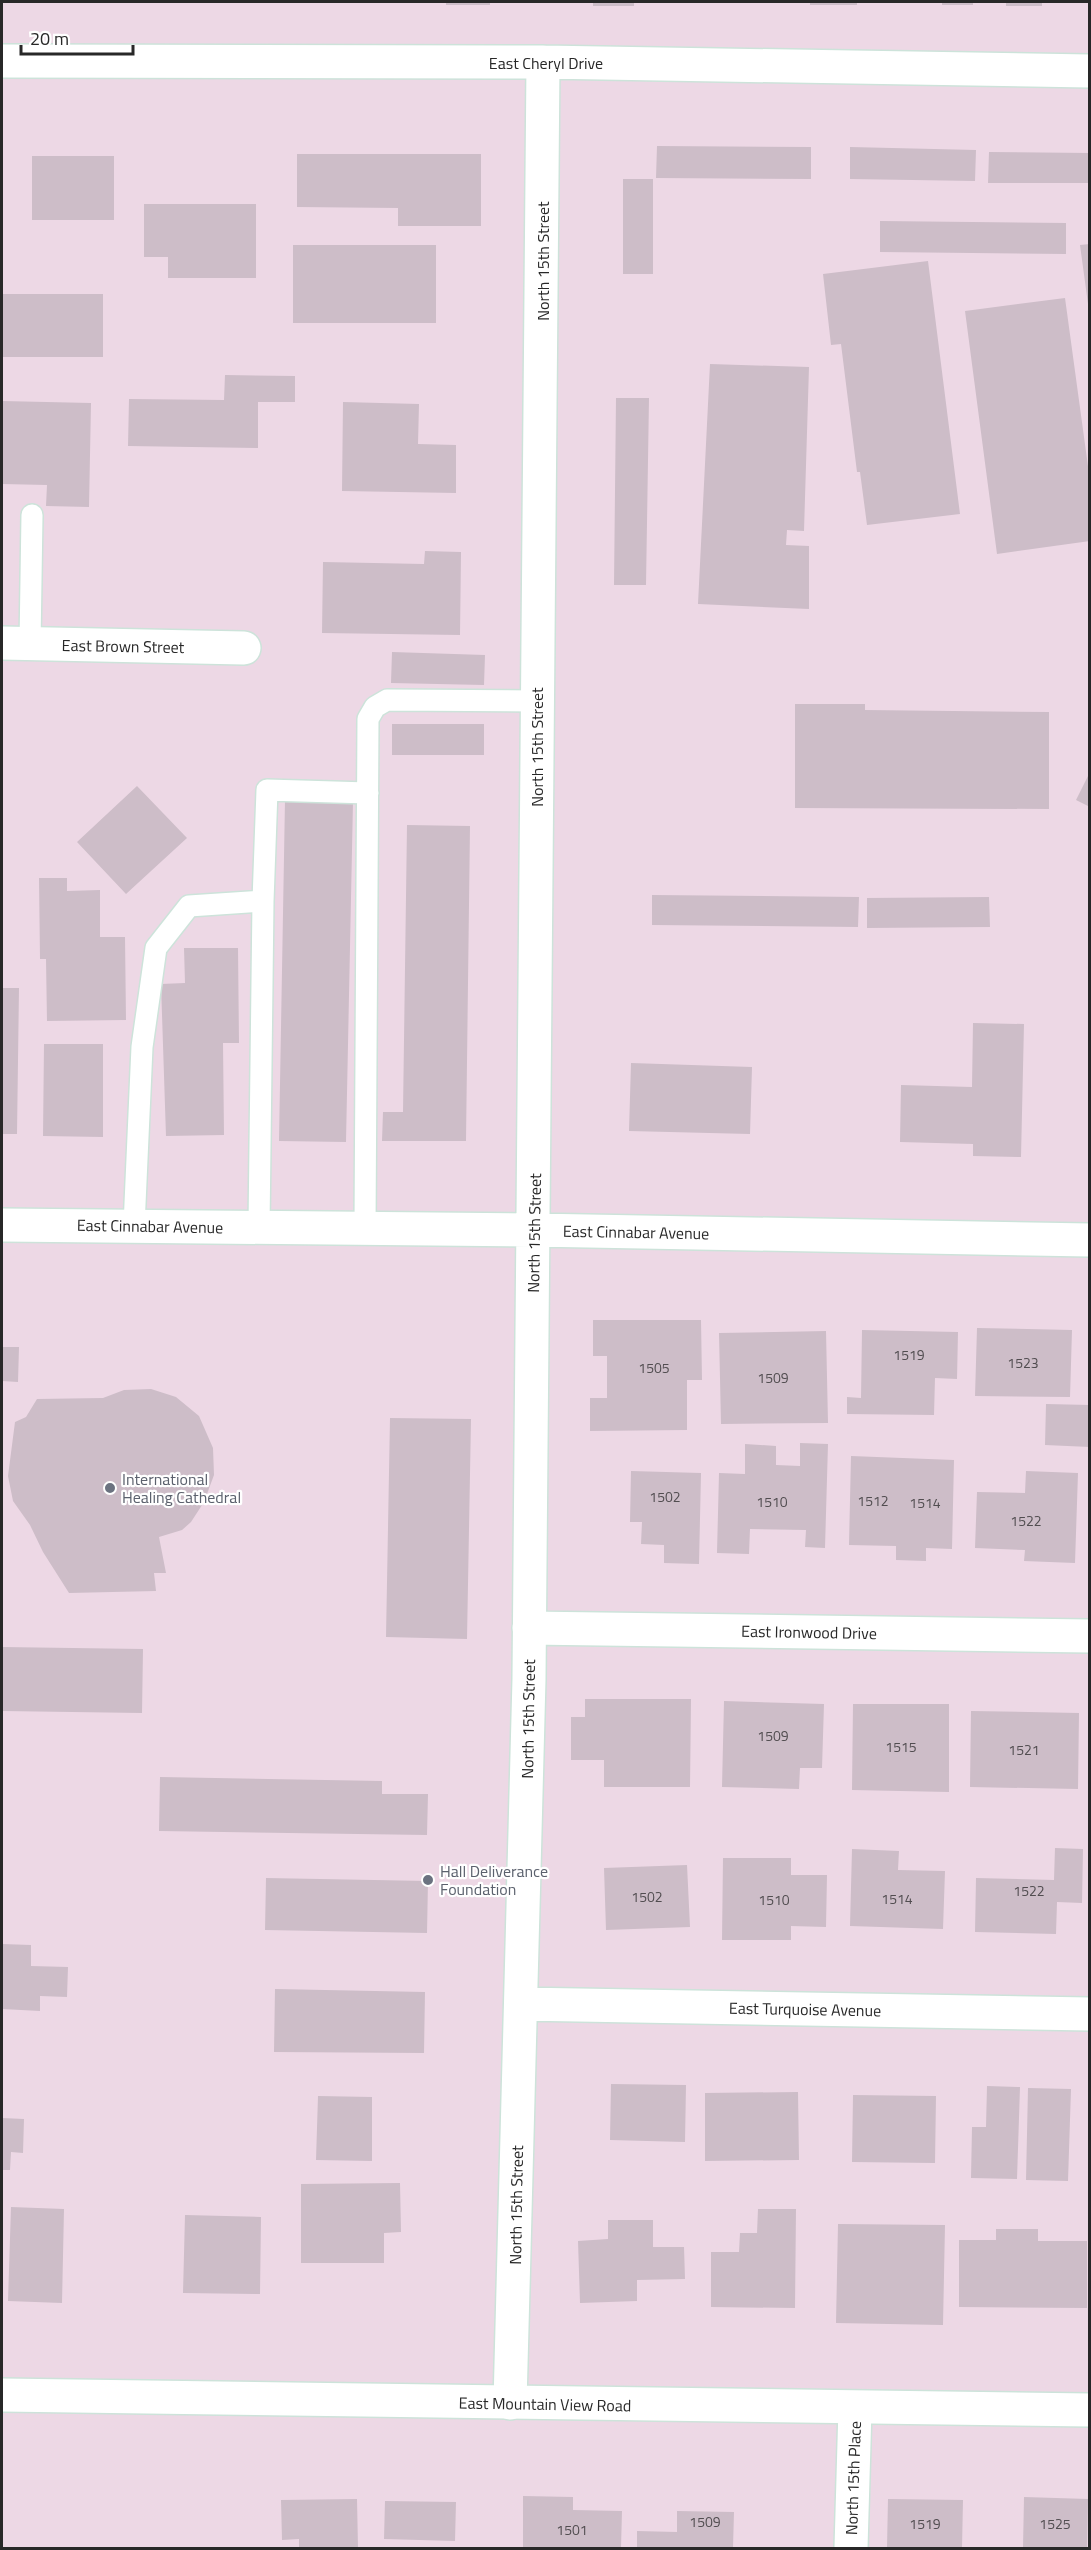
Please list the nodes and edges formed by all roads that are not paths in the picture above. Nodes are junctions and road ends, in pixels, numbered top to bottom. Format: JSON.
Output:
{"nodes":[{"id":1,"x":2,"y":62,"type":"edge"},
{"id":2,"x":543,"y":62,"type":"junction"},
{"id":3,"x":1089,"y":71,"type":"edge"},
{"id":4,"x":32,"y":515,"type":"dead end"},
{"id":5,"x":16,"y":644,"type":"edge"},
{"id":6,"x":244,"y":648,"type":"dead end"},
{"id":7,"x":538,"y":701,"type":"junction"},
{"id":8,"x":368,"y":793,"type":"junction"},
{"id":9,"x":263,"y":901,"type":"junction"},
{"id":10,"x":2,"y":1225,"type":"edge"},
{"id":11,"x":134,"y":1226,"type":"junction"},
{"id":12,"x":259,"y":1227,"type":"junction"},
{"id":13,"x":365,"y":1228,"type":"junction"},
{"id":14,"x":534,"y":1230,"type":"junction"},
{"id":15,"x":1089,"y":1240,"type":"edge"},
{"id":16,"x":529,"y":1628,"type":"junction"},
{"id":17,"x":1089,"y":1636,"type":"edge"},
{"id":18,"x":521,"y":2004,"type":"junction"},
{"id":19,"x":1089,"y":2014,"type":"edge"},
{"id":20,"x":2,"y":2395,"type":"edge"},
{"id":21,"x":510,"y":2403,"type":"junction"},
{"id":22,"x":855,"y":2408,"type":"junction"},
{"id":23,"x":1089,"y":2410,"type":"edge"},
{"id":24,"x":851,"y":2548,"type":"edge"}],
"edges":[{"from":1,"to":2,"type":"street","name":"East Cheryl Drive"},
{"from":2,"to":3,"type":"street","name":"East Cheryl Drive"},
{"from":2,"to":7,"type":"street","name":"North 15th Street"},
{"from":4,"to":5,"type":"lane"},
{"from":5,"to":6,"type":"street","name":"East Brown Street"},
{"from":7,"to":8,"type":"lane"},
{"from":7,"to":14,"type":"street","name":"North 15th Street"},
{"from":8,"to":9,"type":"lane"},
{"from":8,"to":13,"type":"lane"},
{"from":9,"to":11,"type":"lane"},
{"from":9,"to":12,"type":"lane"},
{"from":10,"to":11,"type":"street","name":"East Cinnabar Avenue"},
{"from":11,"to":12,"type":"street","name":"East Cinnabar Avenue"},
{"from":12,"to":13,"type":"street","name":"East Cinnabar Avenue"},
{"from":13,"to":14,"type":"street","name":"East Cinnabar Avenue"},
{"from":14,"to":15,"type":"street","name":"East Cinnabar Avenue"},
{"from":14,"to":16,"type":"street","name":"North 15th Street"},
{"from":16,"to":17,"type":"street","name":"East Ironwood Drive"},
{"from":16,"to":18,"type":"street","name":"North 15th Street"},
{"from":18,"to":19,"type":"street","name":"East Turquoise Avenue"},
{"from":18,"to":21,"type":"street","name":"North 15th Street"},
{"from":20,"to":21,"type":"street","name":"East Mountain View Road"},
{"from":21,"to":22,"type":"street","name":"East Mountain View Road"},
{"from":22,"to":23,"type":"street","name":"East Mountain View Road"},
{"from":22,"to":24,"type":"street","name":"North 15th Place"}]}
